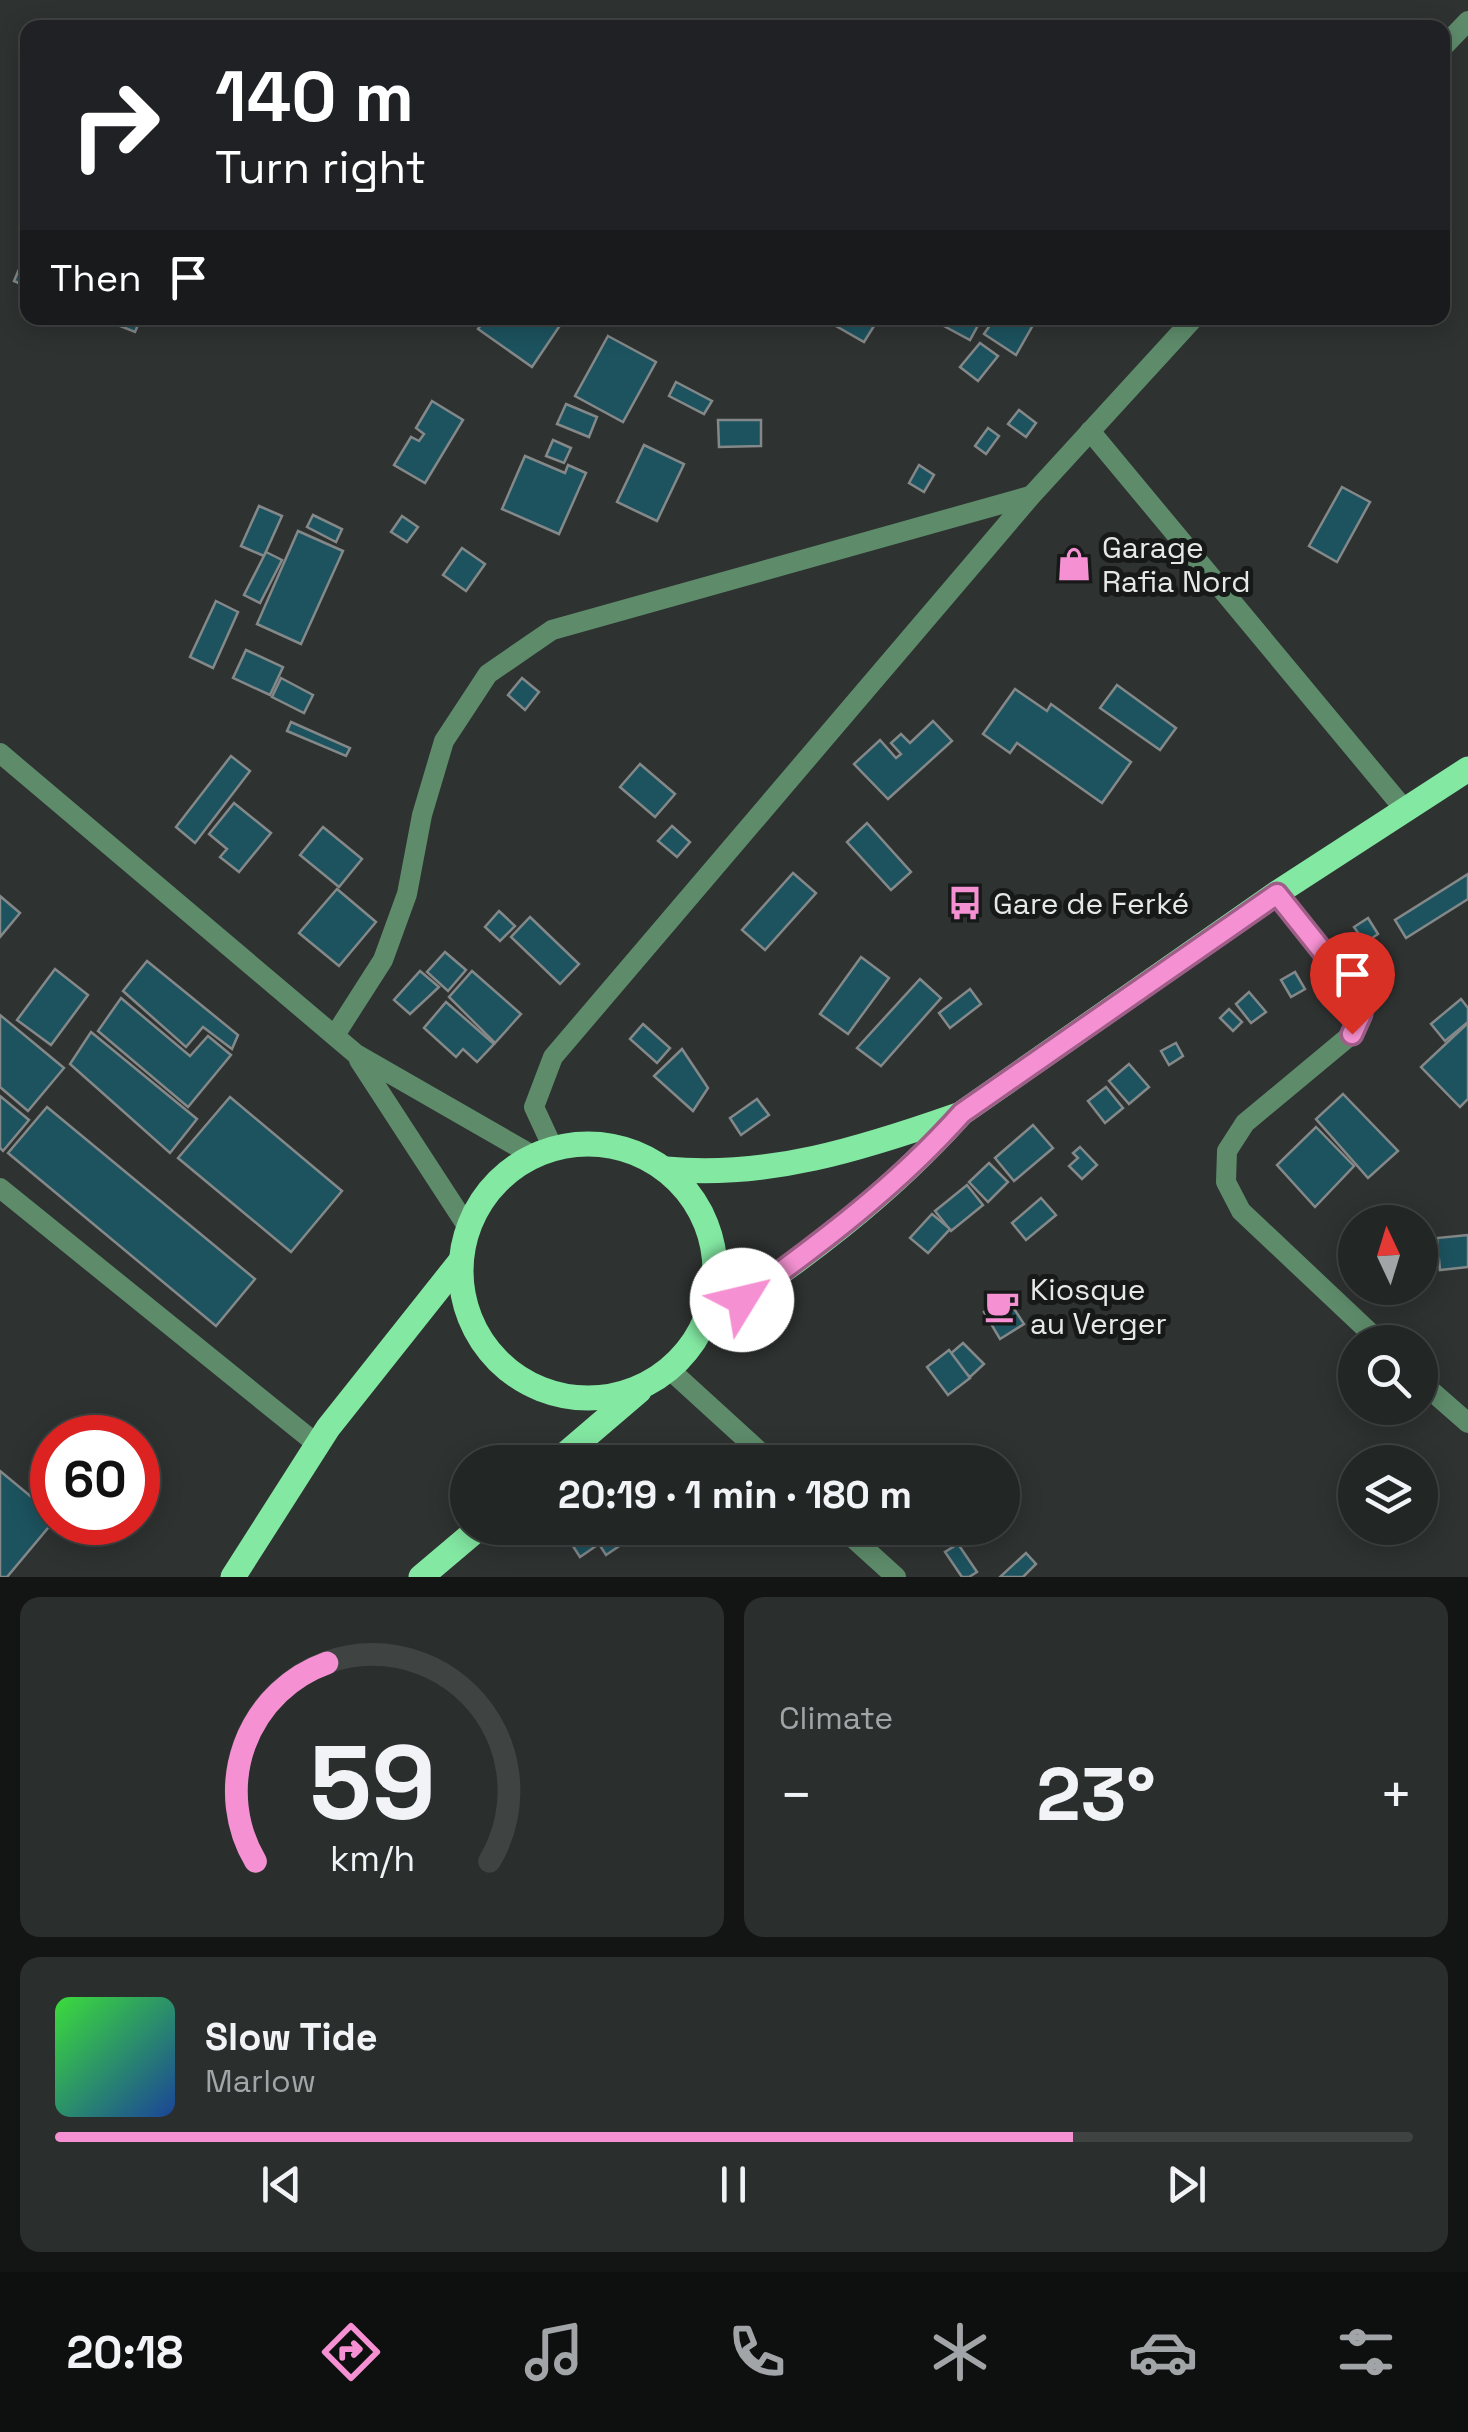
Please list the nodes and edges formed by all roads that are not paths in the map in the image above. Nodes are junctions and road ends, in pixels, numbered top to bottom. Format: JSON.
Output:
{"nodes":[{"id":1,"x":1468,"y":20,"type":"edge"},
{"id":2,"x":1450,"y":39,"type":"edge"},
{"id":3,"x":1188,"y":325,"type":"edge"},
{"id":4,"x":1090,"y":431,"type":"junction"},
{"id":5,"x":1032,"y":496,"type":"junction"},
{"id":6,"x":0,"y":753,"type":"edge"},
{"id":7,"x":1468,"y":769,"type":"edge"},
{"id":8,"x":1405,"y":810,"type":"junction"},
{"id":9,"x":1277,"y":894,"type":"junction"},
{"id":10,"x":335,"y":1036,"type":"junction"},
{"id":11,"x":356,"y":1054,"type":"junction"},
{"id":12,"x":962,"y":1113,"type":"junction"},
{"id":13,"x":543,"y":1151,"type":"junction"},
{"id":14,"x":666,"y":1169,"type":"junction"},
{"id":15,"x":0,"y":1188,"type":"edge"},
{"id":16,"x":466,"y":1226,"type":"junction"},
{"id":17,"x":458,"y":1263,"type":"junction"},
{"id":18,"x":706,"y":1322,"type":"junction"},
{"id":19,"x":1362,"y":1325,"type":"edge"},
{"id":20,"x":669,"y":1369,"type":"junction"},
{"id":21,"x":644,"y":1387,"type":"junction"},
{"id":22,"x":1438,"y":1397,"type":"edge"},
{"id":23,"x":1468,"y":1423,"type":"edge"},
{"id":24,"x":318,"y":1445,"type":"junction"},
{"id":25,"x":576,"y":1445,"type":"edge"},
{"id":26,"x":752,"y":1445,"type":"edge"},
{"id":27,"x":459,"y":1545,"type":"edge"},
{"id":28,"x":861,"y":1545,"type":"edge"},
{"id":29,"x":233,"y":1577,"type":"edge"},
{"id":30,"x":421,"y":1577,"type":"edge"},
{"id":31,"x":896,"y":1577,"type":"edge"}],
"edges":[{"from":1,"to":2,"type":"street"},
{"from":3,"to":4,"type":"street"},
{"from":4,"to":5,"type":"street"},
{"from":4,"to":8,"type":"street"},
{"from":5,"to":10,"type":"street"},
{"from":5,"to":13,"type":"street"},
{"from":6,"to":10,"type":"street"},
{"from":7,"to":8,"type":"main road"},
{"from":8,"to":9,"type":"main road"},
{"from":9,"to":12,"type":"main road"},
{"from":9,"to":19,"type":"street"},
{"from":10,"to":11,"type":"street"},
{"from":11,"to":13,"type":"street"},
{"from":11,"to":16,"type":"street"},
{"from":12,"to":14,"type":"main road"},
{"from":12,"to":18,"type":"main road"},
{"from":13,"to":14,"type":"main road"},
{"from":13,"to":16,"type":"main road"},
{"from":14,"to":18,"type":"main road"},
{"from":15,"to":24,"type":"street"},
{"from":16,"to":17,"type":"main road"},
{"from":17,"to":21,"type":"main road"},
{"from":17,"to":24,"type":"main road"},
{"from":18,"to":20,"type":"main road"},
{"from":20,"to":21,"type":"main road"},
{"from":20,"to":26,"type":"street"},
{"from":21,"to":25,"type":"main road"},
{"from":22,"to":23,"type":"street"},
{"from":24,"to":29,"type":"main road"},
{"from":27,"to":30,"type":"main road"},
{"from":28,"to":31,"type":"street"}]}
